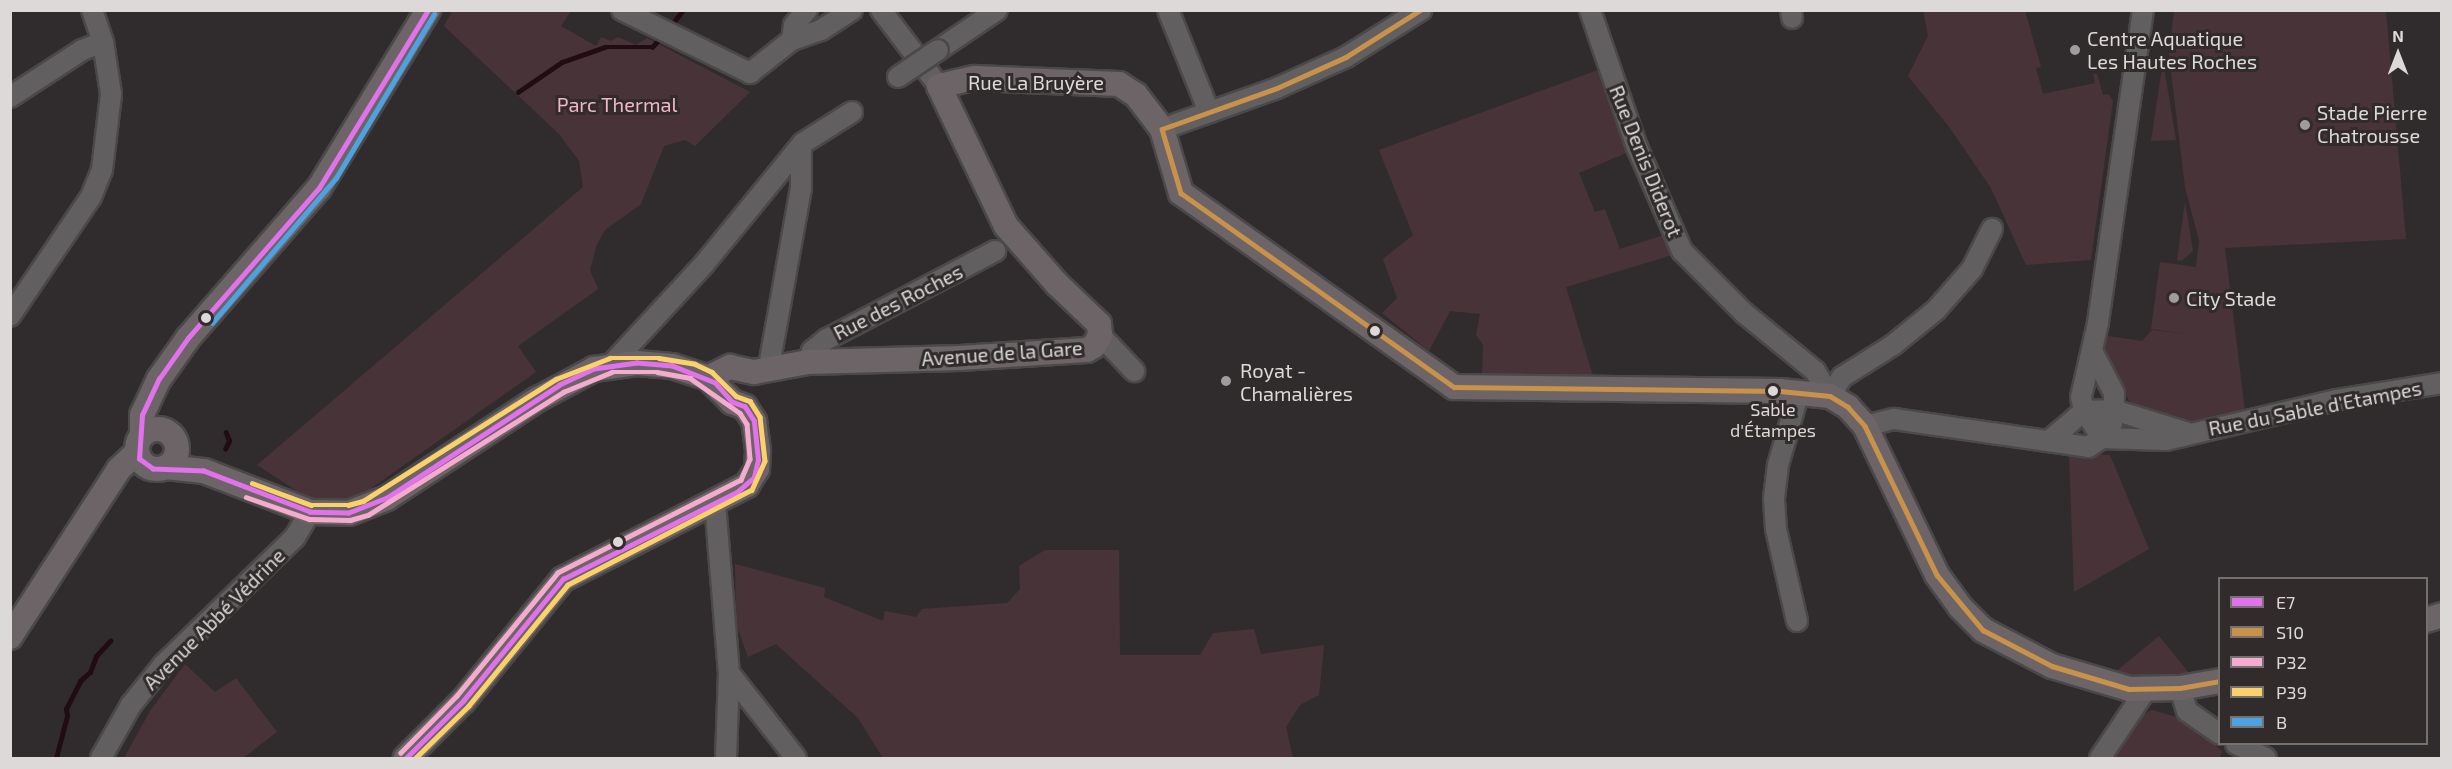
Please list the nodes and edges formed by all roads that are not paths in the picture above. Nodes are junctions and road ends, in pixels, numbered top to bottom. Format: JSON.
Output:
{"nodes":[{"id":1,"x":92,"y":10,"type":"edge"},
{"id":2,"x":428,"y":10,"type":"edge"},
{"id":3,"x":807,"y":10,"type":"edge"},
{"id":4,"x":852,"y":10,"type":"edge"},
{"id":5,"x":881,"y":10,"type":"edge"},
{"id":6,"x":997,"y":10,"type":"edge"},
{"id":7,"x":1168,"y":10,"type":"edge"},
{"id":8,"x":1421,"y":10,"type":"edge"},
{"id":9,"x":1590,"y":10,"type":"edge"},
{"id":10,"x":2143,"y":10,"type":"edge"},
{"id":11,"x":623,"y":11,"type":"edge"},
{"id":12,"x":792,"y":40,"type":"junction"},
{"id":13,"x":103,"y":42,"type":"junction"},
{"id":14,"x":898,"y":78,"type":"dead end"},
{"id":15,"x":939,"y":86,"type":"junction"},
{"id":16,"x":10,"y":97,"type":"edge"},
{"id":17,"x":852,"y":112,"type":"dead end"},
{"id":18,"x":1209,"y":112,"type":"junction"},
{"id":19,"x":1162,"y":129,"type":"junction"},
{"id":20,"x":801,"y":146,"type":"junction"},
{"id":21,"x":1992,"y":229,"type":"dead end"},
{"id":22,"x":995,"y":251,"type":"dead end"},
{"id":23,"x":10,"y":316,"type":"edge"},
{"id":24,"x":1100,"y":335,"type":"junction"},
{"id":25,"x":2092,"y":351,"type":"junction"},
{"id":26,"x":808,"y":362,"type":"junction"},
{"id":27,"x":611,"y":365,"type":"junction"},
{"id":28,"x":761,"y":369,"type":"junction"},
{"id":29,"x":1134,"y":371,"type":"dead end"},
{"id":30,"x":708,"y":378,"type":"junction"},
{"id":31,"x":159,"y":379,"type":"junction"},
{"id":32,"x":2442,"y":383,"type":"edge"},
{"id":33,"x":1799,"y":392,"type":"junction"},
{"id":34,"x":1830,"y":396,"type":"junction"},
{"id":35,"x":732,"y":402,"type":"junction"},
{"id":36,"x":2114,"y":410,"type":"junction"},
{"id":37,"x":2084,"y":411,"type":"junction"},
{"id":38,"x":1865,"y":426,"type":"junction"},
{"id":39,"x":2188,"y":432,"type":"junction"},
{"id":40,"x":172,"y":438,"type":"junction"},
{"id":41,"x":2102,"y":438,"type":"junction"},
{"id":42,"x":2050,"y":440,"type":"junction"},
{"id":43,"x":139,"y":443,"type":"junction"},
{"id":44,"x":163,"y":468,"type":"junction"},
{"id":45,"x":204,"y":471,"type":"junction"},
{"id":46,"x":106,"y":491,"type":"junction"},
{"id":47,"x":715,"y":503,"type":"junction"},
{"id":48,"x":310,"y":512,"type":"junction"},
{"id":49,"x":1797,"y":621,"type":"dead end"},
{"id":50,"x":10,"y":637,"type":"edge"},
{"id":51,"x":729,"y":673,"type":"junction"},
{"id":52,"x":2218,"y":681,"type":"edge"},
{"id":53,"x":2180,"y":688,"type":"junction"},
{"id":54,"x":2145,"y":691,"type":"junction"},
{"id":55,"x":2218,"y":733,"type":"edge"},
{"id":56,"x":2238,"y":745,"type":"edge"},
{"id":57,"x":101,"y":759,"type":"edge"},
{"id":58,"x":406,"y":759,"type":"edge"},
{"id":59,"x":726,"y":759,"type":"edge"},
{"id":60,"x":795,"y":759,"type":"edge"},
{"id":61,"x":2100,"y":759,"type":"edge"},
{"id":62,"x":2266,"y":759,"type":"edge"}],
"edges":[{"from":1,"to":13,"type":"street"},
{"from":2,"to":31,"type":"main road"},
{"from":3,"to":12,"type":"street"},
{"from":4,"to":12,"type":"street"},
{"from":5,"to":15,"type":"street","name":"Avenue de la Gare"},
{"from":6,"to":14,"type":"street","bridge":true},
{"from":7,"to":18,"type":"street"},
{"from":8,"to":18,"type":"street"},
{"from":9,"to":34,"type":"street","name":"Rue Denis Diderot"},
{"from":10,"to":25,"type":"street"},
{"from":11,"to":12,"type":"street"},
{"from":13,"to":16,"type":"street"},
{"from":13,"to":23,"type":"street"},
{"from":15,"to":19,"type":"main road","name":"Rue La Bruyère"},
{"from":15,"to":24,"type":"main road","name":"Avenue de la Gare"},
{"from":17,"to":20,"type":"street"},
{"from":18,"to":19,"type":"street"},
{"from":19,"to":33,"type":"main road","name":"Rue La Bruyère"},
{"from":20,"to":27,"type":"street"},
{"from":20,"to":28,"type":"street"},
{"from":21,"to":34,"type":"street"},
{"from":22,"to":26,"type":"street","name":"Rue des Roches"},
{"from":24,"to":26,"type":"main road","name":"Avenue de la Gare"},
{"from":24,"to":29,"type":"street"},
{"from":25,"to":36,"type":"street"},
{"from":25,"to":37,"type":"street"},
{"from":26,"to":28,"type":"main road","name":"Avenue de la Gare"},
{"from":27,"to":30,"type":"main road"},
{"from":27,"to":48,"type":"main road"},
{"from":28,"to":30,"type":"main road","name":"Avenue de la Gare"},
{"from":28,"to":35,"type":"main road"},
{"from":30,"to":35,"type":"main road"},
{"from":31,"to":40,"type":"main road"},
{"from":31,"to":43,"type":"main road"},
{"from":32,"to":39,"type":"street","name":"Rue du Sable d'Etampes"},
{"from":33,"to":34,"type":"main road"},
{"from":33,"to":49,"type":"street"},
{"from":34,"to":38,"type":"main road"},
{"from":35,"to":47,"type":"main road"},
{"from":36,"to":37,"type":"street","name":"Rue du Sable d'Etampes"},
{"from":36,"to":39,"type":"street","name":"Rue du Sable d'Etampes"},
{"from":36,"to":41,"type":"street"},
{"from":37,"to":41,"type":"street"},
{"from":37,"to":42,"type":"street"},
{"from":38,"to":42,"type":"street","name":"Rue du Sable d'Etampes"},
{"from":38,"to":54,"type":"main road"},
{"from":39,"to":41,"type":"street","name":"Rue du Sable d'Etampes"},
{"from":40,"to":43,"type":"main road"},
{"from":40,"to":44,"type":"main road"},
{"from":40,"to":45,"type":"main road"},
{"from":41,"to":42,"type":"street","name":"Rue du Sable d'Etampes"},
{"from":43,"to":44,"type":"main road"},
{"from":43,"to":46,"type":"main road"},
{"from":44,"to":45,"type":"main road"},
{"from":44,"to":46,"type":"main road"},
{"from":45,"to":48,"type":"main road"},
{"from":46,"to":50,"type":"main road"},
{"from":47,"to":51,"type":"street"},
{"from":47,"to":58,"type":"main road"},
{"from":48,"to":57,"type":"street","name":"Avenue Abbé Védrine"},
{"from":51,"to":59,"type":"street"},
{"from":51,"to":60,"type":"street"},
{"from":52,"to":53,"type":"main road"},
{"from":53,"to":54,"type":"main road"},
{"from":53,"to":55,"type":"street"},
{"from":54,"to":61,"type":"street"},
{"from":56,"to":62,"type":"street"}]}
